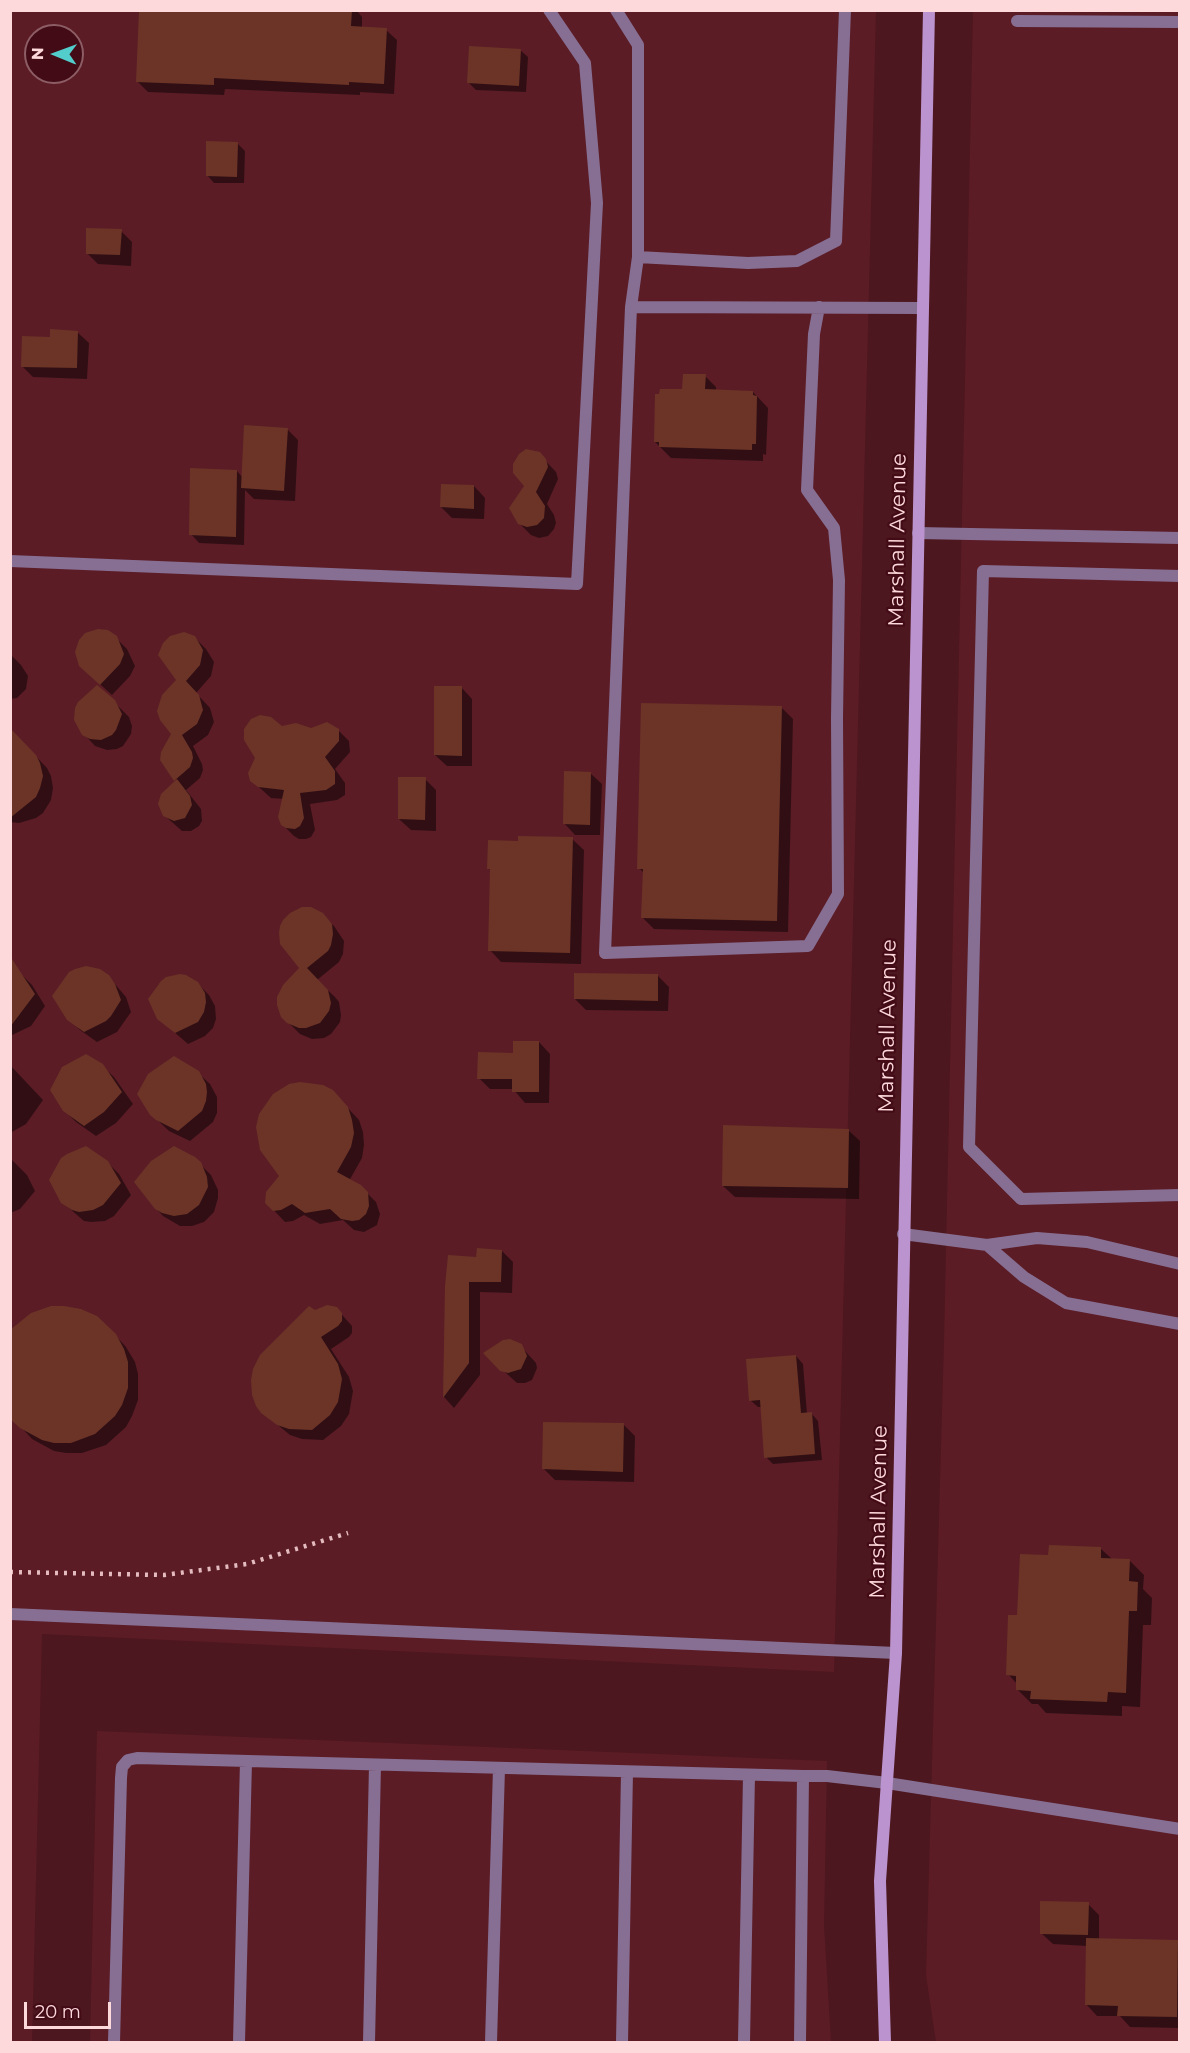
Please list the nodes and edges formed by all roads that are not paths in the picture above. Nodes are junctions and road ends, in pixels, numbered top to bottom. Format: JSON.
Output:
{"nodes":[{"id":1,"x":549,"y":10,"type":"edge"},
{"id":2,"x":616,"y":10,"type":"edge"},
{"id":3,"x":844,"y":10,"type":"edge"},
{"id":4,"x":929,"y":10,"type":"edge"},
{"id":5,"x":1017,"y":21,"type":"dead end"},
{"id":6,"x":1177,"y":22,"type":"dead end"},
{"id":7,"x":638,"y":256,"type":"junction"},
{"id":8,"x":631,"y":307,"type":"junction"},
{"id":9,"x":819,"y":307,"type":"junction"},
{"id":10,"x":922,"y":308,"type":"junction"},
{"id":11,"x":918,"y":533,"type":"junction"},
{"id":12,"x":1179,"y":538,"type":"edge"},
{"id":13,"x":10,"y":561,"type":"edge"},
{"id":14,"x":1179,"y":576,"type":"edge"},
{"id":15,"x":1179,"y":1195,"type":"edge"},
{"id":16,"x":903,"y":1234,"type":"junction"},
{"id":17,"x":987,"y":1245,"type":"junction"},
{"id":18,"x":1179,"y":1264,"type":"edge"},
{"id":19,"x":1179,"y":1324,"type":"edge"},
{"id":20,"x":10,"y":1614,"type":"edge"},
{"id":21,"x":896,"y":1653,"type":"junction"},
{"id":22,"x":246,"y":1761,"type":"junction"},
{"id":23,"x":375,"y":1765,"type":"junction"},
{"id":24,"x":499,"y":1768,"type":"junction"},
{"id":25,"x":627,"y":1772,"type":"junction"},
{"id":26,"x":749,"y":1775,"type":"junction"},
{"id":27,"x":803,"y":1776,"type":"junction"},
{"id":28,"x":887,"y":1783,"type":"junction"},
{"id":29,"x":1179,"y":1829,"type":"edge"},
{"id":30,"x":114,"y":2043,"type":"edge"},
{"id":31,"x":239,"y":2043,"type":"edge"},
{"id":32,"x":369,"y":2043,"type":"edge"},
{"id":33,"x":491,"y":2043,"type":"edge"},
{"id":34,"x":622,"y":2043,"type":"edge"},
{"id":35,"x":744,"y":2043,"type":"edge"},
{"id":36,"x":800,"y":2043,"type":"edge"},
{"id":37,"x":885,"y":2043,"type":"edge"}],
"edges":[{"from":1,"to":13,"type":"lane"},
{"from":2,"to":7,"type":"lane"},
{"from":3,"to":7,"type":"lane"},
{"from":4,"to":10,"type":"street","name":"Marshall Avenue"},
{"from":5,"to":6,"type":"lane"},
{"from":7,"to":8,"type":"lane"},
{"from":8,"to":9,"type":"lane"},
{"from":8,"to":9,"type":"lane"},
{"from":9,"to":10,"type":"lane"},
{"from":10,"to":11,"type":"street","name":"Marshall Avenue"},
{"from":11,"to":12,"type":"lane"},
{"from":11,"to":16,"type":"street","name":"Marshall Avenue"},
{"from":14,"to":15,"type":"lane"},
{"from":16,"to":17,"type":"lane"},
{"from":16,"to":21,"type":"street","name":"Marshall Avenue"},
{"from":17,"to":18,"type":"lane"},
{"from":17,"to":19,"type":"lane"},
{"from":20,"to":21,"type":"lane"},
{"from":21,"to":28,"type":"street","name":"Marshall Avenue"},
{"from":22,"to":23,"type":"lane"},
{"from":22,"to":30,"type":"lane"},
{"from":22,"to":31,"type":"lane"},
{"from":23,"to":24,"type":"lane"},
{"from":23,"to":32,"type":"lane"},
{"from":24,"to":25,"type":"lane"},
{"from":24,"to":33,"type":"lane"},
{"from":25,"to":26,"type":"lane"},
{"from":25,"to":34,"type":"lane"},
{"from":26,"to":27,"type":"lane"},
{"from":26,"to":35,"type":"lane"},
{"from":27,"to":28,"type":"lane"},
{"from":27,"to":36,"type":"lane"},
{"from":28,"to":29,"type":"lane"},
{"from":28,"to":37,"type":"street","name":"Marshall Avenue"}]}
